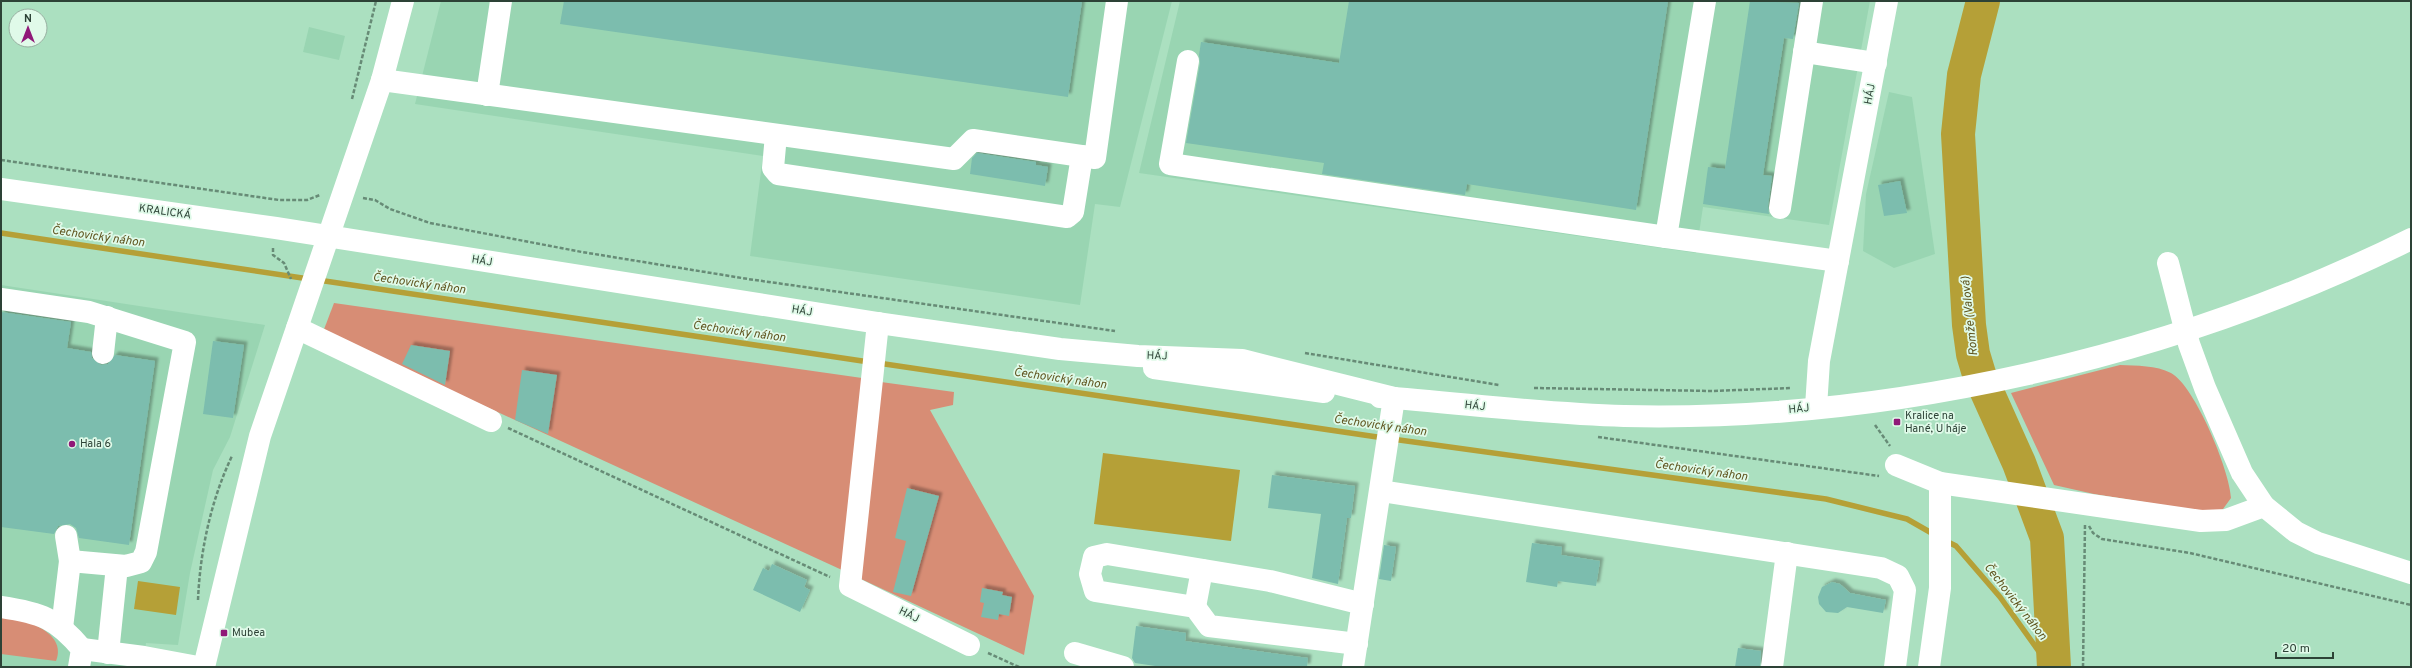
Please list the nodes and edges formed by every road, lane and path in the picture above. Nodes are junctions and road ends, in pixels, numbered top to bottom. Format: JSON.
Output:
{"nodes":[{"id":1,"x":376,"y":1,"type":"edge"},
{"id":2,"x":403,"y":1,"type":"edge"},
{"id":3,"x":500,"y":1,"type":"edge"},
{"id":4,"x":1117,"y":1,"type":"edge"},
{"id":5,"x":1705,"y":1,"type":"edge"},
{"id":6,"x":1812,"y":1,"type":"edge"},
{"id":7,"x":1887,"y":1,"type":"edge"},
{"id":8,"x":1804,"y":52,"type":"junction"},
{"id":9,"x":1188,"y":60,"type":"dead end"},
{"id":10,"x":1876,"y":63,"type":"junction"},
{"id":11,"x":382,"y":80,"type":"junction"},
{"id":12,"x":487,"y":95,"type":"junction"},
{"id":13,"x":350,"y":106,"type":"dead end"},
{"id":14,"x":776,"y":135,"type":"junction"},
{"id":15,"x":1082,"y":156,"type":"junction"},
{"id":16,"x":1,"y":160,"type":"edge"},
{"id":17,"x":1,"y":189,"type":"edge"},
{"id":18,"x":344,"y":195,"type":"junction"},
{"id":19,"x":1780,"y":208,"type":"dead end"},
{"id":20,"x":329,"y":236,"type":"junction"},
{"id":21,"x":1666,"y":237,"type":"junction"},
{"id":22,"x":2411,"y":239,"type":"edge"},
{"id":23,"x":1838,"y":261,"type":"junction"},
{"id":24,"x":284,"y":263,"type":"dead end"},
{"id":25,"x":2168,"y":263,"type":"dead end"},
{"id":26,"x":301,"y":285,"type":"junction"},
{"id":27,"x":1,"y":298,"type":"edge"},
{"id":28,"x":107,"y":318,"type":"junction"},
{"id":29,"x":878,"y":323,"type":"junction"},
{"id":30,"x":297,"y":328,"type":"junction"},
{"id":31,"x":2185,"y":330,"type":"junction"},
{"id":32,"x":1117,"y":332,"type":"dead end"},
{"id":33,"x":1302,"y":352,"type":"dead end"},
{"id":34,"x":103,"y":353,"type":"dead end"},
{"id":35,"x":1504,"y":386,"type":"dead end"},
{"id":36,"x":1528,"y":388,"type":"dead end"},
{"id":37,"x":1794,"y":388,"type":"dead end"},
{"id":38,"x":1394,"y":398,"type":"junction"},
{"id":39,"x":1816,"y":407,"type":"junction"},
{"id":40,"x":492,"y":420,"type":"joint"},
{"id":41,"x":1596,"y":437,"type":"dead end"},
{"id":42,"x":1891,"y":471,"type":"joint"},
{"id":43,"x":1940,"y":483,"type":"junction"},
{"id":44,"x":1381,"y":491,"type":"junction"},
{"id":45,"x":2086,"y":504,"type":"junction"},
{"id":46,"x":2264,"y":506,"type":"junction"},
{"id":47,"x":66,"y":536,"type":"dead end"},
{"id":48,"x":1787,"y":553,"type":"junction"},
{"id":49,"x":70,"y":561,"type":"junction"},
{"id":50,"x":117,"y":566,"type":"junction"},
{"id":51,"x":1202,"y":570,"type":"junction"},
{"id":52,"x":2411,"y":573,"type":"edge"},
{"id":53,"x":850,"y":586,"type":"junction"},
{"id":54,"x":1363,"y":604,"type":"junction"},
{"id":55,"x":2411,"y":605,"type":"edge"},
{"id":56,"x":1195,"y":606,"type":"junction"},
{"id":57,"x":1,"y":607,"type":"edge"},
{"id":58,"x":62,"y":628,"type":"junction"},
{"id":59,"x":1357,"y":644,"type":"junction"},
{"id":60,"x":969,"y":645,"type":"joint"},
{"id":61,"x":108,"y":653,"type":"junction"},
{"id":62,"x":1075,"y":653,"type":"dead end"},
{"id":63,"x":81,"y":658,"type":"edge"},
{"id":64,"x":198,"y":667,"type":"edge"},
{"id":65,"x":204,"y":667,"type":"edge"},
{"id":66,"x":1019,"y":667,"type":"edge"},
{"id":67,"x":1123,"y":667,"type":"edge"},
{"id":68,"x":1353,"y":667,"type":"edge"},
{"id":69,"x":1772,"y":667,"type":"edge"},
{"id":70,"x":1895,"y":667,"type":"edge"},
{"id":71,"x":1929,"y":667,"type":"edge"},
{"id":72,"x":2083,"y":667,"type":"edge"}],
"edges":[{"from":1,"to":13,"type":"path"},
{"from":2,"to":11,"type":"main road"},
{"from":3,"to":12,"type":"main road"},
{"from":4,"to":15,"type":"main road"},
{"from":5,"to":21,"type":"main road"},
{"from":6,"to":8,"type":"main road"},
{"from":7,"to":10,"type":"main road","name":"HÁJ"},
{"from":8,"to":10,"type":"main road"},
{"from":8,"to":19,"type":"main road"},
{"from":9,"to":21,"type":"main road"},
{"from":10,"to":23,"type":"main road","name":"HÁJ"},
{"from":11,"to":12,"type":"main road"},
{"from":11,"to":18,"type":"main road"},
{"from":12,"to":14,"type":"main road"},
{"from":14,"to":15,"type":"main road"},
{"from":14,"to":15,"type":"main road"},
{"from":16,"to":18,"type":"path"},
{"from":17,"to":20,"type":"main road","name":"KRALICKÁ"},
{"from":18,"to":20,"type":"main road"},
{"from":18,"to":32,"type":"path"},
{"from":20,"to":26,"type":"main road"},
{"from":20,"to":29,"type":"main road","name":"HÁJ"},
{"from":21,"to":23,"type":"main road"},
{"from":22,"to":31,"type":"main road"},
{"from":23,"to":39,"type":"main road","name":"HÁJ"},
{"from":24,"to":26,"type":"path"},
{"from":25,"to":31,"type":"main road"},
{"from":26,"to":30,"type":"main road"},
{"from":27,"to":28,"type":"main road"},
{"from":28,"to":34,"type":"main road"},
{"from":28,"to":50,"type":"main road"},
{"from":29,"to":38,"type":"main road","name":"HÁJ"},
{"from":29,"to":53,"type":"main road"},
{"from":30,"to":40,"type":"main road"},
{"from":30,"to":65,"type":"main road"},
{"from":31,"to":39,"type":"main road"},
{"from":31,"to":46,"type":"main road"},
{"from":33,"to":35,"type":"path"},
{"from":36,"to":37,"type":"path"},
{"from":38,"to":39,"type":"main road","name":"HÁJ"},
{"from":38,"to":44,"type":"main road"},
{"from":40,"to":53,"type":"path"},
{"from":41,"to":42,"type":"path"},
{"from":42,"to":43,"type":"main road"},
{"from":43,"to":45,"type":"main road"},
{"from":43,"to":71,"type":"main road"},
{"from":44,"to":48,"type":"main road"},
{"from":44,"to":54,"type":"main road"},
{"from":45,"to":46,"type":"main road"},
{"from":45,"to":55,"type":"path"},
{"from":45,"to":72,"type":"path"},
{"from":46,"to":52,"type":"main road"},
{"from":47,"to":49,"type":"main road"},
{"from":48,"to":69,"type":"main road"},
{"from":48,"to":70,"type":"main road"},
{"from":49,"to":50,"type":"main road"},
{"from":49,"to":58,"type":"main road"},
{"from":50,"to":61,"type":"main road"},
{"from":51,"to":54,"type":"main road"},
{"from":51,"to":56,"type":"main road"},
{"from":51,"to":56,"type":"main road"},
{"from":53,"to":60,"type":"main road","name":"HÁJ"},
{"from":54,"to":59,"type":"main road"},
{"from":56,"to":59,"type":"main road"},
{"from":57,"to":58,"type":"main road"},
{"from":58,"to":63,"type":"main road"},
{"from":59,"to":68,"type":"main road"},
{"from":60,"to":66,"type":"path"},
{"from":61,"to":63,"type":"main road"},
{"from":61,"to":64,"type":"main road"},
{"from":62,"to":67,"type":"main road"}]}
